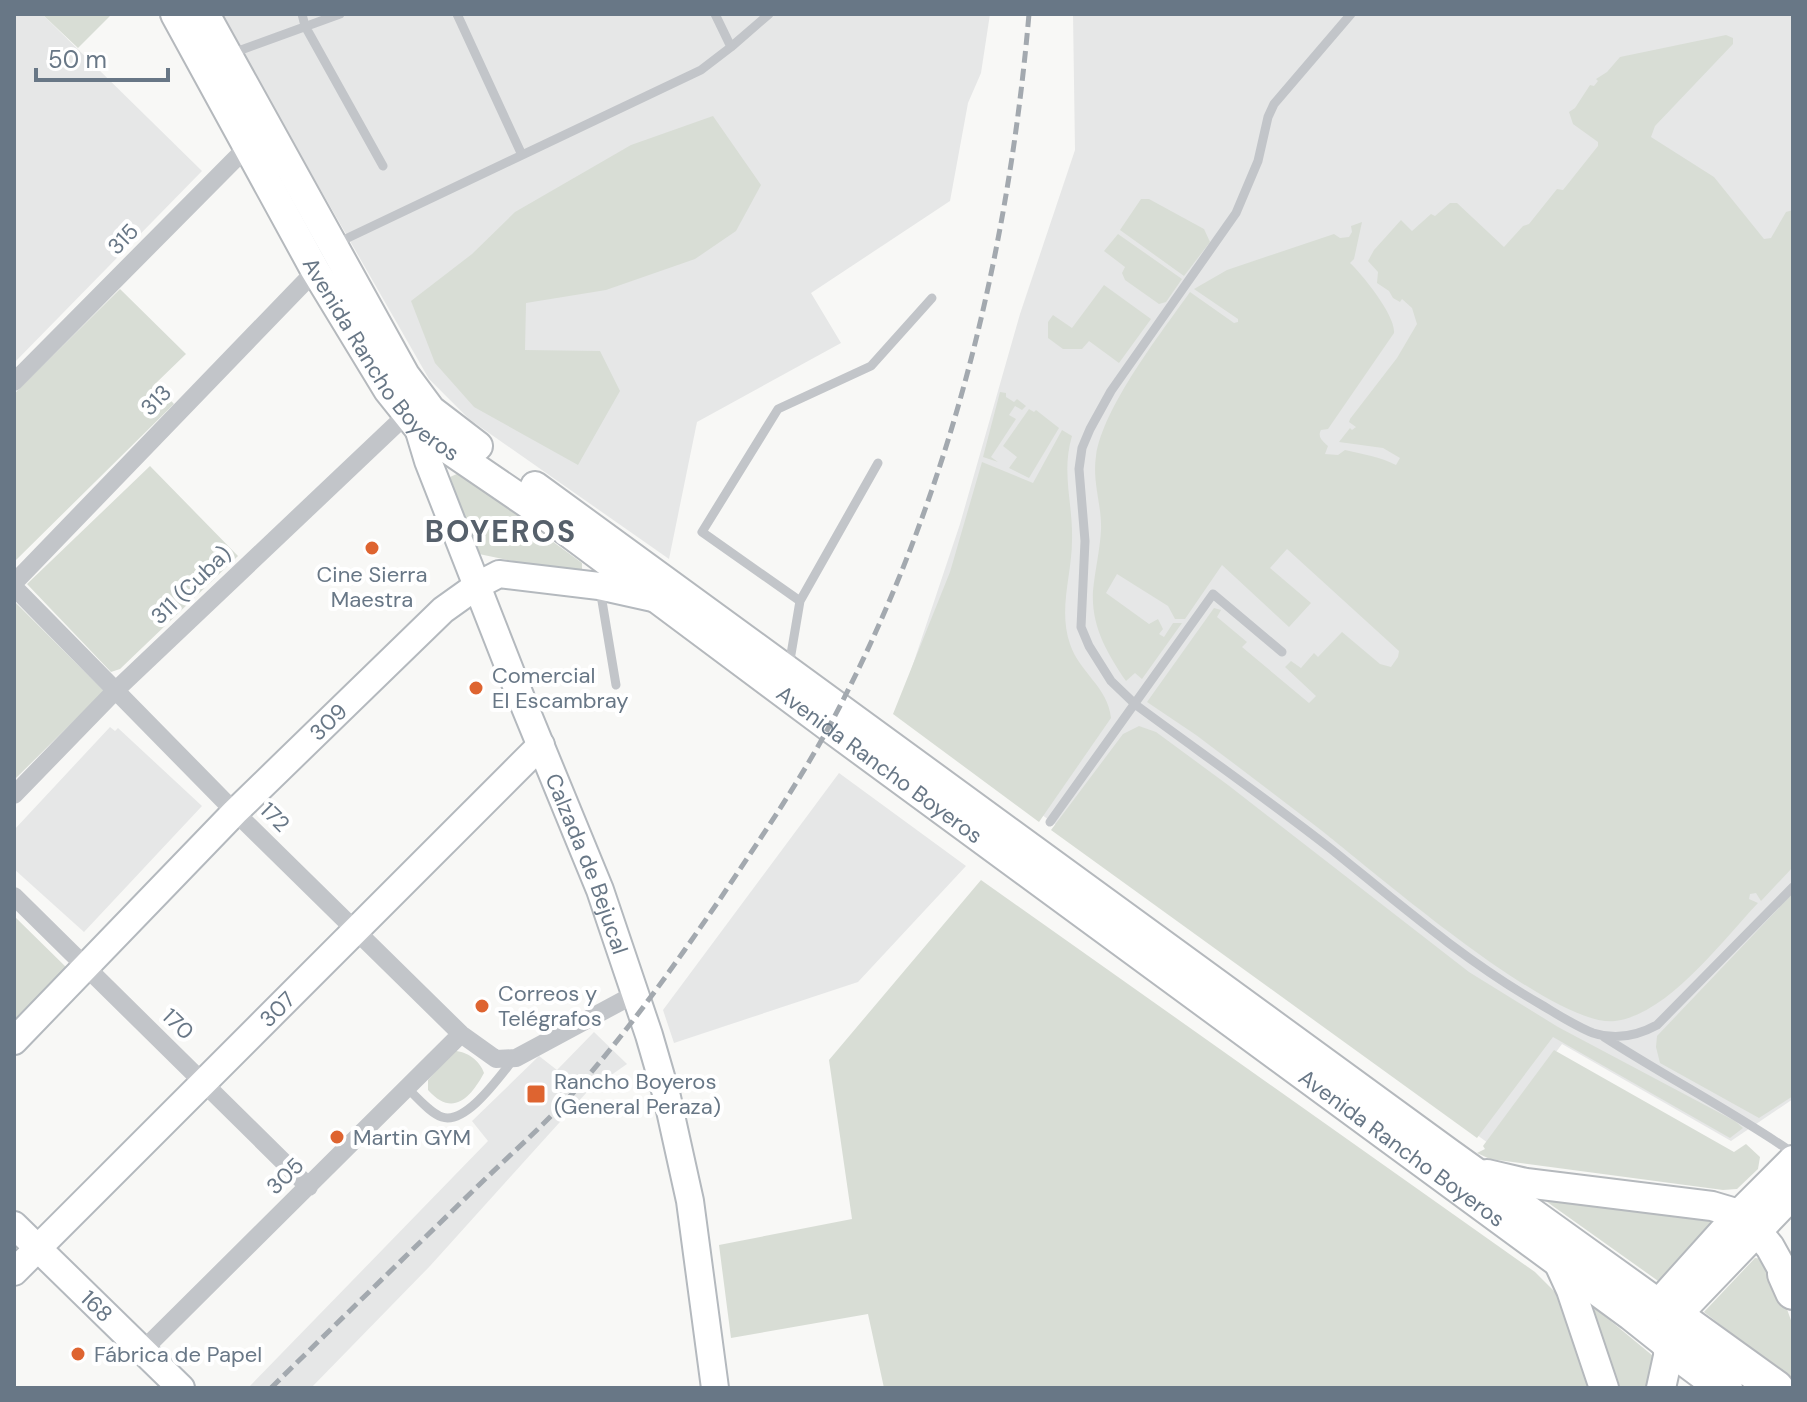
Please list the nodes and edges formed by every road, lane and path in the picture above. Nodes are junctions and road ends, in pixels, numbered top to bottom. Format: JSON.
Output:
{"nodes":[{"id":1,"x":175,"y":14,"type":"edge"},
{"id":2,"x":205,"y":14,"type":"edge"},
{"id":3,"x":302,"y":14,"type":"edge"},
{"id":4,"x":340,"y":14,"type":"edge"},
{"id":5,"x":457,"y":14,"type":"edge"},
{"id":6,"x":715,"y":14,"type":"edge"},
{"id":7,"x":769,"y":14,"type":"edge"},
{"id":8,"x":1351,"y":14,"type":"edge"},
{"id":9,"x":305,"y":26,"type":"junction"},
{"id":10,"x":731,"y":47,"type":"junction"},
{"id":11,"x":227,"y":56,"type":"junction"},
{"id":12,"x":258,"y":138,"type":"junction"},
{"id":13,"x":522,"y":155,"type":"junction"},
{"id":14,"x":383,"y":166,"type":"dead end"},
{"id":15,"x":328,"y":257,"type":"junction"},
{"id":16,"x":932,"y":298,"type":"dead end"},
{"id":17,"x":394,"y":356,"type":"junction"},
{"id":18,"x":14,"y":382,"type":"edge"},
{"id":19,"x":413,"y":422,"type":"junction"},
{"id":20,"x":878,"y":463,"type":"dead end"},
{"id":21,"x":14,"y":585,"type":"edge"},
{"id":22,"x":478,"y":585,"type":"junction"},
{"id":23,"x":599,"y":586,"type":"junction"},
{"id":24,"x":661,"y":600,"type":"junction"},
{"id":25,"x":800,"y":601,"type":"junction"},
{"id":26,"x":715,"y":615,"type":"junction"},
{"id":27,"x":1282,"y":652,"type":"dead end"},
{"id":28,"x":789,"y":670,"type":"junction"},
{"id":29,"x":616,"y":685,"type":"dead end"},
{"id":30,"x":116,"y":690,"type":"junction"},
{"id":31,"x":1136,"y":705,"type":"junction"},
{"id":32,"x":541,"y":745,"type":"junction"},
{"id":33,"x":14,"y":795,"type":"edge"},
{"id":34,"x":235,"y":812,"type":"junction"},
{"id":35,"x":1050,"y":822,"type":"dead end"},
{"id":36,"x":1793,"y":887,"type":"edge"},
{"id":37,"x":14,"y":896,"type":"edge"},
{"id":38,"x":355,"y":931,"type":"junction"},
{"id":39,"x":85,"y":967,"type":"junction"},
{"id":40,"x":635,"y":994,"type":"junction"},
{"id":41,"x":461,"y":1034,"type":"junction"},
{"id":42,"x":1601,"y":1035,"type":"junction"},
{"id":43,"x":14,"y":1041,"type":"edge"},
{"id":44,"x":516,"y":1058,"type":"junction"},
{"id":45,"x":204,"y":1082,"type":"junction"},
{"id":46,"x":408,"y":1089,"type":"junction"},
{"id":47,"x":1793,"y":1153,"type":"edge"},
{"id":48,"x":1793,"y":1160,"type":"edge"},
{"id":49,"x":1467,"y":1166,"type":"junction"},
{"id":50,"x":309,"y":1187,"type":"junction"},
{"id":51,"x":1791,"y":1196,"type":"edge"},
{"id":52,"x":1748,"y":1222,"type":"junction"},
{"id":53,"x":14,"y":1225,"type":"edge"},
{"id":54,"x":38,"y":1248,"type":"junction"},
{"id":55,"x":1557,"y":1262,"type":"junction"},
{"id":56,"x":14,"y":1272,"type":"edge"},
{"id":57,"x":1789,"y":1283,"type":"edge"},
{"id":58,"x":1668,"y":1322,"type":"junction"},
{"id":59,"x":142,"y":1351,"type":"junction"},
{"id":60,"x":181,"y":1388,"type":"edge"},
{"id":61,"x":715,"y":1388,"type":"edge"},
{"id":62,"x":1604,"y":1388,"type":"edge"},
{"id":63,"x":1661,"y":1388,"type":"edge"},
{"id":64,"x":1725,"y":1388,"type":"edge"},
{"id":65,"x":1776,"y":1388,"type":"edge"}],
"edges":[{"from":1,"to":12,"type":"main road"},
{"from":2,"to":11,"type":"main road"},
{"from":3,"to":9,"type":"lane"},
{"from":4,"to":9,"type":"lane"},
{"from":5,"to":13,"type":"lane"},
{"from":6,"to":10,"type":"lane"},
{"from":7,"to":10,"type":"lane"},
{"from":8,"to":31,"type":"lane"},
{"from":9,"to":11,"type":"lane"},
{"from":9,"to":14,"type":"lane"},
{"from":10,"to":13,"type":"lane"},
{"from":11,"to":12,"type":"main road"},
{"from":12,"to":15,"type":"main road"},
{"from":12,"to":18,"type":"street","name":"315"},
{"from":13,"to":15,"type":"lane"},
{"from":15,"to":17,"type":"main road","name":"Avenida Rancho Boyeros"},
{"from":15,"to":19,"type":"main road","name":"Avenida Rancho Boyeros"},
{"from":15,"to":21,"type":"street","name":"313"},
{"from":16,"to":25,"type":"lane"},
{"from":17,"to":19,"type":"street","name":"Calzada de Bejucal"},
{"from":17,"to":26,"type":"main road","name":"Avenida Rancho Boyeros"},
{"from":19,"to":22,"type":"street","name":"Calzada de Bejucal"},
{"from":19,"to":24,"type":"main road","name":"Avenida Rancho Boyeros"},
{"from":19,"to":30,"type":"street","name":"311 (Cuba)"},
{"from":20,"to":25,"type":"lane"},
{"from":21,"to":30,"type":"street","name":"172"},
{"from":22,"to":23,"type":"street","name":"309"},
{"from":22,"to":32,"type":"street","name":"Calzada de Bejucal"},
{"from":22,"to":34,"type":"street","name":"309"},
{"from":23,"to":24,"type":"street","name":"309"},
{"from":23,"to":29,"type":"lane"},
{"from":24,"to":26,"type":"street","name":"309"},
{"from":24,"to":55,"type":"main road","name":"Avenida Rancho Boyeros"},
{"from":25,"to":28,"type":"lane"},
{"from":26,"to":28,"type":"main road","name":"Avenida Rancho Boyeros"},
{"from":27,"to":31,"type":"lane"},
{"from":28,"to":49,"type":"main road","name":"Avenida Rancho Boyeros"},
{"from":30,"to":33,"type":"street","name":"311 (Cuba)"},
{"from":30,"to":34,"type":"street","name":"172"},
{"from":31,"to":35,"type":"lane"},
{"from":31,"to":42,"type":"lane"},
{"from":32,"to":38,"type":"street","name":"307"},
{"from":32,"to":40,"type":"street","name":"Calzada de Bejucal"},
{"from":34,"to":38,"type":"street","name":"172"},
{"from":34,"to":39,"type":"street","name":"309"},
{"from":36,"to":42,"type":"lane"},
{"from":37,"to":39,"type":"street","name":"170"},
{"from":38,"to":41,"type":"street","name":"172"},
{"from":38,"to":45,"type":"street","name":"307"},
{"from":39,"to":43,"type":"street","name":"309"},
{"from":39,"to":45,"type":"street","name":"170"},
{"from":40,"to":44,"type":"street"},
{"from":40,"to":61,"type":"street","name":"Calzada de Bejucal"},
{"from":41,"to":44,"type":"street","name":"172"},
{"from":41,"to":46,"type":"street","name":"305"},
{"from":42,"to":47,"type":"lane"},
{"from":44,"to":46,"type":"lane"},
{"from":45,"to":50,"type":"street","name":"170"},
{"from":45,"to":54,"type":"street","name":"307"},
{"from":46,"to":50,"type":"street","name":"305"},
{"from":48,"to":52,"type":"main road"},
{"from":49,"to":52,"type":"main road"},
{"from":49,"to":58,"type":"main road","name":"Avenida Rancho Boyeros"},
{"from":50,"to":59,"type":"street","name":"305"},
{"from":51,"to":52,"type":"main road"},
{"from":51,"to":57,"type":"main road"},
{"from":52,"to":57,"type":"main road"},
{"from":52,"to":58,"type":"main road"},
{"from":53,"to":54,"type":"street","name":"168"},
{"from":54,"to":56,"type":"street","name":"307"},
{"from":54,"to":59,"type":"street","name":"168"},
{"from":55,"to":58,"type":"main road","name":"Avenida Rancho Boyeros"},
{"from":55,"to":62,"type":"main road"},
{"from":58,"to":63,"type":"main road"},
{"from":58,"to":64,"type":"highway","name":"Avenida Rancho Boyeros"},
{"from":58,"to":65,"type":"highway","name":"Avenida Rancho Boyeros"},
{"from":59,"to":60,"type":"street","name":"168"}]}
